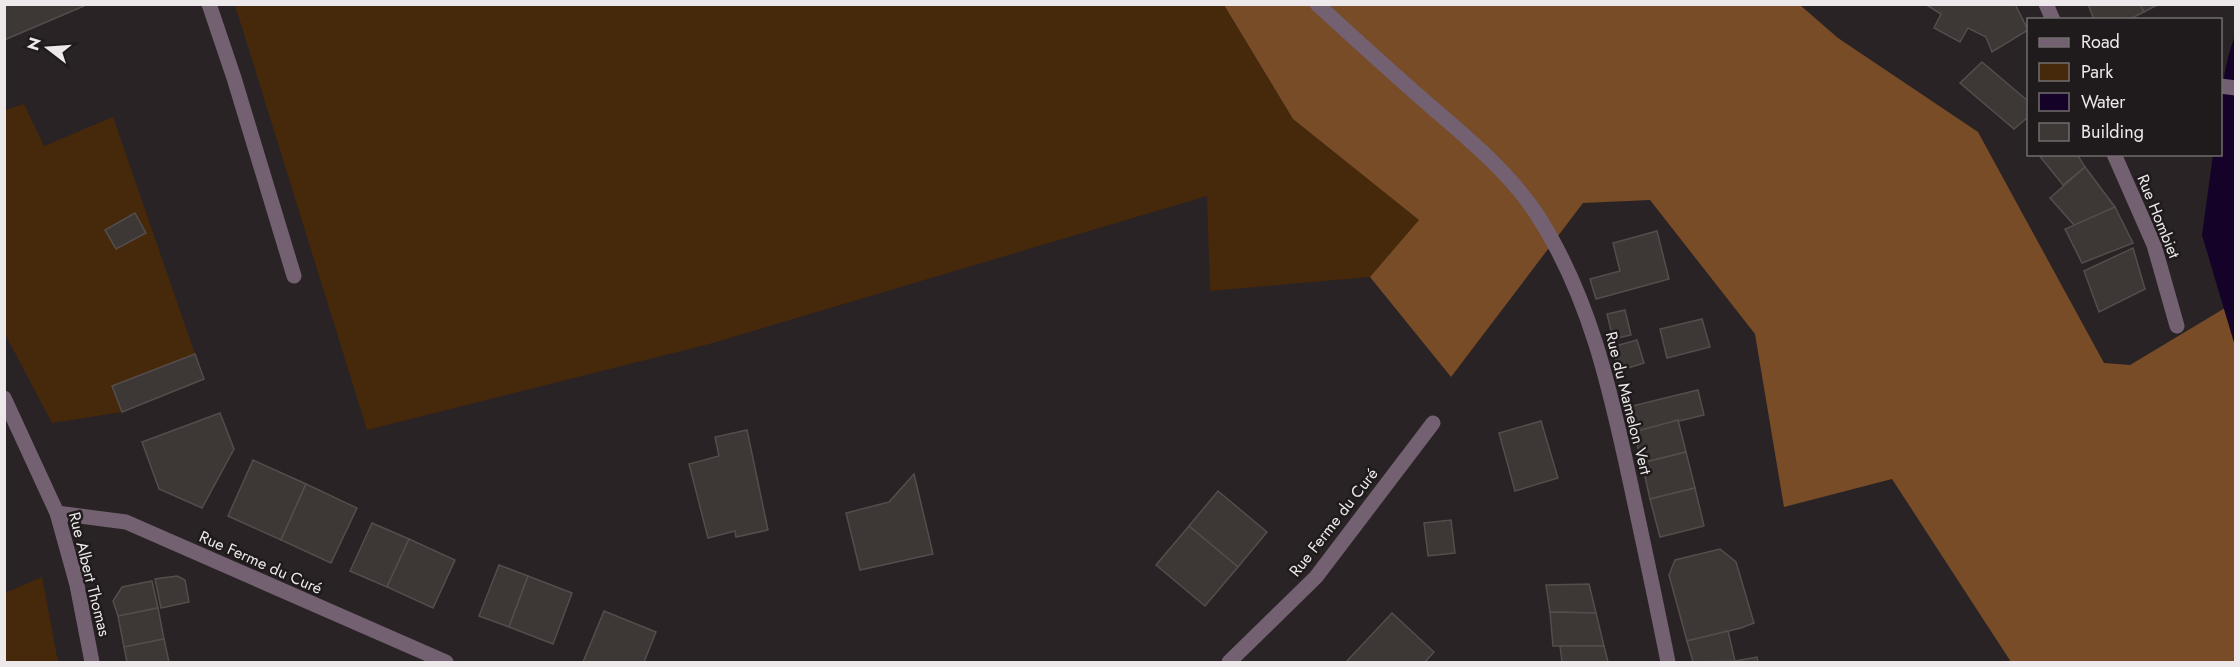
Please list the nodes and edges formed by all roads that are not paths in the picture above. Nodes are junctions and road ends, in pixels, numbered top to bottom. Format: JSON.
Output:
{"nodes":[{"id":1,"x":209,"y":4,"type":"edge"},
{"id":2,"x":1317,"y":4,"type":"edge"},
{"id":3,"x":2046,"y":4,"type":"edge"},
{"id":4,"x":2052,"y":18,"type":"edge"},
{"id":5,"x":2115,"y":156,"type":"edge"},
{"id":6,"x":294,"y":276,"type":"dead end"},
{"id":7,"x":2177,"y":326,"type":"dead end"},
{"id":8,"x":4,"y":398,"type":"edge"},
{"id":9,"x":1433,"y":423,"type":"dead end"},
{"id":10,"x":57,"y":513,"type":"junction"},
{"id":11,"x":92,"y":663,"type":"edge"},
{"id":12,"x":446,"y":663,"type":"edge"},
{"id":13,"x":1229,"y":663,"type":"edge"},
{"id":14,"x":1668,"y":663,"type":"edge"}],
"edges":[{"from":1,"to":6,"type":"street"},
{"from":2,"to":14,"type":"street","name":"Rue du Mamelon Vert"},
{"from":3,"to":4,"type":"street"},
{"from":5,"to":7,"type":"street","name":"Rue Hombiet"},
{"from":8,"to":10,"type":"street","name":"Rue Albert Thomas"},
{"from":9,"to":13,"type":"street","name":"Rue Ferme du Curé"},
{"from":10,"to":11,"type":"street","name":"Rue Albert Thomas"},
{"from":10,"to":12,"type":"street","name":"Rue Ferme du Curé"}]}
